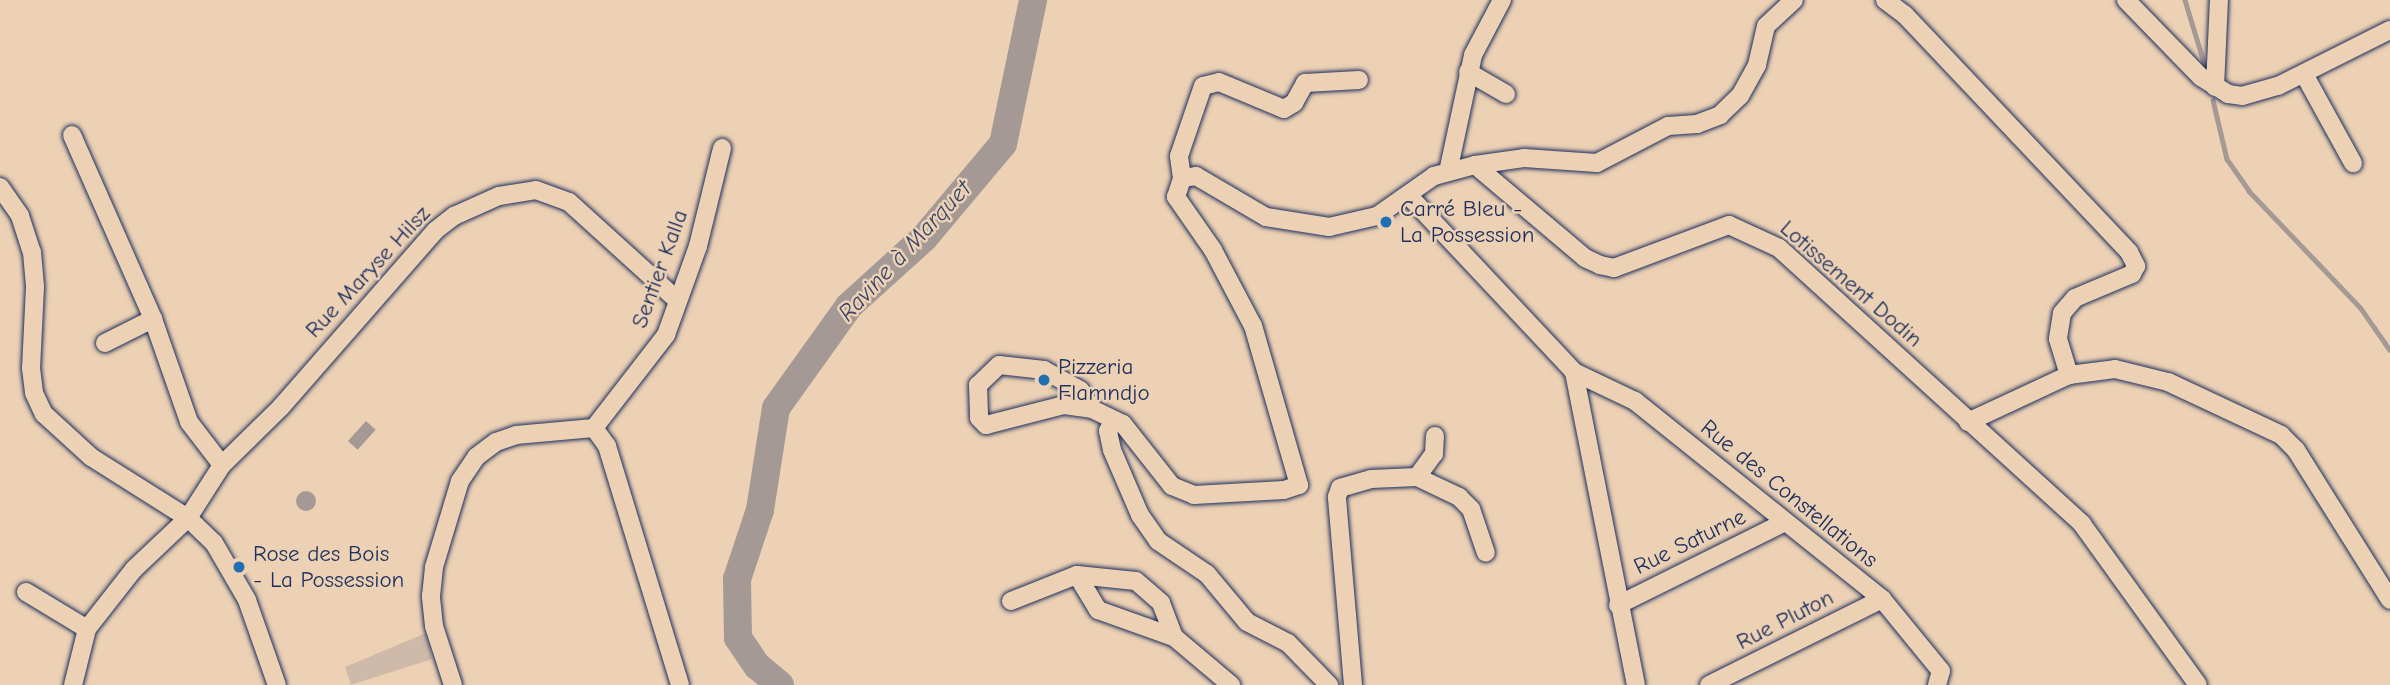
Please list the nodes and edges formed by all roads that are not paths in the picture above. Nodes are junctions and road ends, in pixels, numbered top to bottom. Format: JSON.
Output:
{"nodes":[{"id":1,"x":1502,"y":0,"type":"edge"},
{"id":2,"x":1794,"y":0,"type":"edge"},
{"id":3,"x":1885,"y":0,"type":"edge"},
{"id":4,"x":2126,"y":0,"type":"edge"},
{"id":5,"x":2218,"y":0,"type":"edge"},
{"id":6,"x":2390,"y":30,"type":"edge"},
{"id":7,"x":1468,"y":72,"type":"junction"},
{"id":8,"x":2304,"y":74,"type":"junction"},
{"id":9,"x":1359,"y":80,"type":"dead end"},
{"id":10,"x":2215,"y":87,"type":"junction"},
{"id":11,"x":1506,"y":94,"type":"dead end"},
{"id":12,"x":72,"y":135,"type":"dead end"},
{"id":13,"x":722,"y":148,"type":"dead end"},
{"id":14,"x":2353,"y":163,"type":"dead end"},
{"id":15,"x":1475,"y":165,"type":"junction"},
{"id":16,"x":1448,"y":172,"type":"junction"},
{"id":17,"x":1182,"y":178,"type":"junction"},
{"id":18,"x":0,"y":187,"type":"edge"},
{"id":19,"x":1408,"y":195,"type":"junction"},
{"id":20,"x":676,"y":299,"type":"junction"},
{"id":21,"x":153,"y":319,"type":"junction"},
{"id":22,"x":105,"y":343,"type":"dead end"},
{"id":23,"x":1574,"y":372,"type":"junction"},
{"id":24,"x":2068,"y":375,"type":"junction"},
{"id":25,"x":1092,"y":409,"type":"junction"},
{"id":26,"x":1113,"y":421,"type":"junction"},
{"id":27,"x":1968,"y":422,"type":"junction"},
{"id":28,"x":594,"y":428,"type":"junction"},
{"id":29,"x":1435,"y":436,"type":"dead end"},
{"id":30,"x":222,"y":465,"type":"junction"},
{"id":31,"x":1417,"y":477,"type":"junction"},
{"id":32,"x":188,"y":518,"type":"junction"},
{"id":33,"x":1783,"y":523,"type":"junction"},
{"id":34,"x":1486,"y":553,"type":"dead end"},
{"id":35,"x":1077,"y":575,"type":"junction"},
{"id":36,"x":26,"y":592,"type":"dead end"},
{"id":37,"x":1882,"y":599,"type":"junction"},
{"id":38,"x":2390,"y":600,"type":"edge"},
{"id":39,"x":1012,"y":601,"type":"dead end"},
{"id":40,"x":1618,"y":605,"type":"junction"},
{"id":41,"x":87,"y":629,"type":"junction"},
{"id":42,"x":1174,"y":637,"type":"junction"},
{"id":43,"x":73,"y":685,"type":"edge"},
{"id":44,"x":276,"y":685,"type":"edge"},
{"id":45,"x":453,"y":685,"type":"edge"},
{"id":46,"x":680,"y":685,"type":"edge"},
{"id":47,"x":1231,"y":685,"type":"edge"},
{"id":48,"x":1329,"y":685,"type":"edge"},
{"id":49,"x":1353,"y":685,"type":"edge"},
{"id":50,"x":1636,"y":685,"type":"edge"},
{"id":51,"x":1709,"y":685,"type":"edge"},
{"id":52,"x":1937,"y":685,"type":"edge"},
{"id":53,"x":2198,"y":685,"type":"edge"}],
"edges":[{"from":1,"to":7,"type":"street"},
{"from":2,"to":15,"type":"street"},
{"from":3,"to":24,"type":"street"},
{"from":4,"to":10,"type":"street"},
{"from":5,"to":10,"type":"street"},
{"from":6,"to":8,"type":"street"},
{"from":7,"to":11,"type":"street"},
{"from":7,"to":16,"type":"street"},
{"from":8,"to":10,"type":"street"},
{"from":8,"to":14,"type":"street"},
{"from":9,"to":17,"type":"street"},
{"from":12,"to":21,"type":"street"},
{"from":13,"to":20,"type":"street","name":"Sentier Kalla"},
{"from":15,"to":16,"type":"street"},
{"from":15,"to":27,"type":"street","name":"Lotissement Dodin"},
{"from":16,"to":19,"type":"street"},
{"from":17,"to":19,"type":"street"},
{"from":17,"to":26,"type":"street"},
{"from":18,"to":32,"type":"street"},
{"from":19,"to":23,"type":"street","name":"Rue des Constellations"},
{"from":20,"to":28,"type":"street","name":"Sentier Kalla"},
{"from":20,"to":30,"type":"street","name":"Rue Maryse Hilsz"},
{"from":21,"to":22,"type":"street"},
{"from":21,"to":30,"type":"street"},
{"from":23,"to":33,"type":"street","name":"Rue des Constellations"},
{"from":23,"to":40,"type":"street"},
{"from":24,"to":27,"type":"street"},
{"from":24,"to":38,"type":"street"},
{"from":25,"to":25,"type":"street"},
{"from":25,"to":26,"type":"street"},
{"from":26,"to":48,"type":"street"},
{"from":27,"to":53,"type":"street","name":"Lotissement Dodin"},
{"from":28,"to":45,"type":"street"},
{"from":28,"to":46,"type":"street"},
{"from":29,"to":31,"type":"street"},
{"from":30,"to":32,"type":"street","name":"Rue Maryse Hilsz"},
{"from":31,"to":34,"type":"street"},
{"from":31,"to":49,"type":"street"},
{"from":32,"to":41,"type":"street","name":"Rue Maryse Hilsz"},
{"from":32,"to":44,"type":"street"},
{"from":33,"to":37,"type":"street","name":"Rue des Constellations"},
{"from":33,"to":40,"type":"street","name":"Rue Saturne"},
{"from":35,"to":39,"type":"street"},
{"from":35,"to":42,"type":"street"},
{"from":35,"to":42,"type":"street"},
{"from":36,"to":41,"type":"street"},
{"from":37,"to":51,"type":"street","name":"Rue Pluton"},
{"from":37,"to":52,"type":"street","name":"Rue des Constellations"},
{"from":40,"to":50,"type":"street"},
{"from":41,"to":43,"type":"street"},
{"from":42,"to":47,"type":"street"}]}
